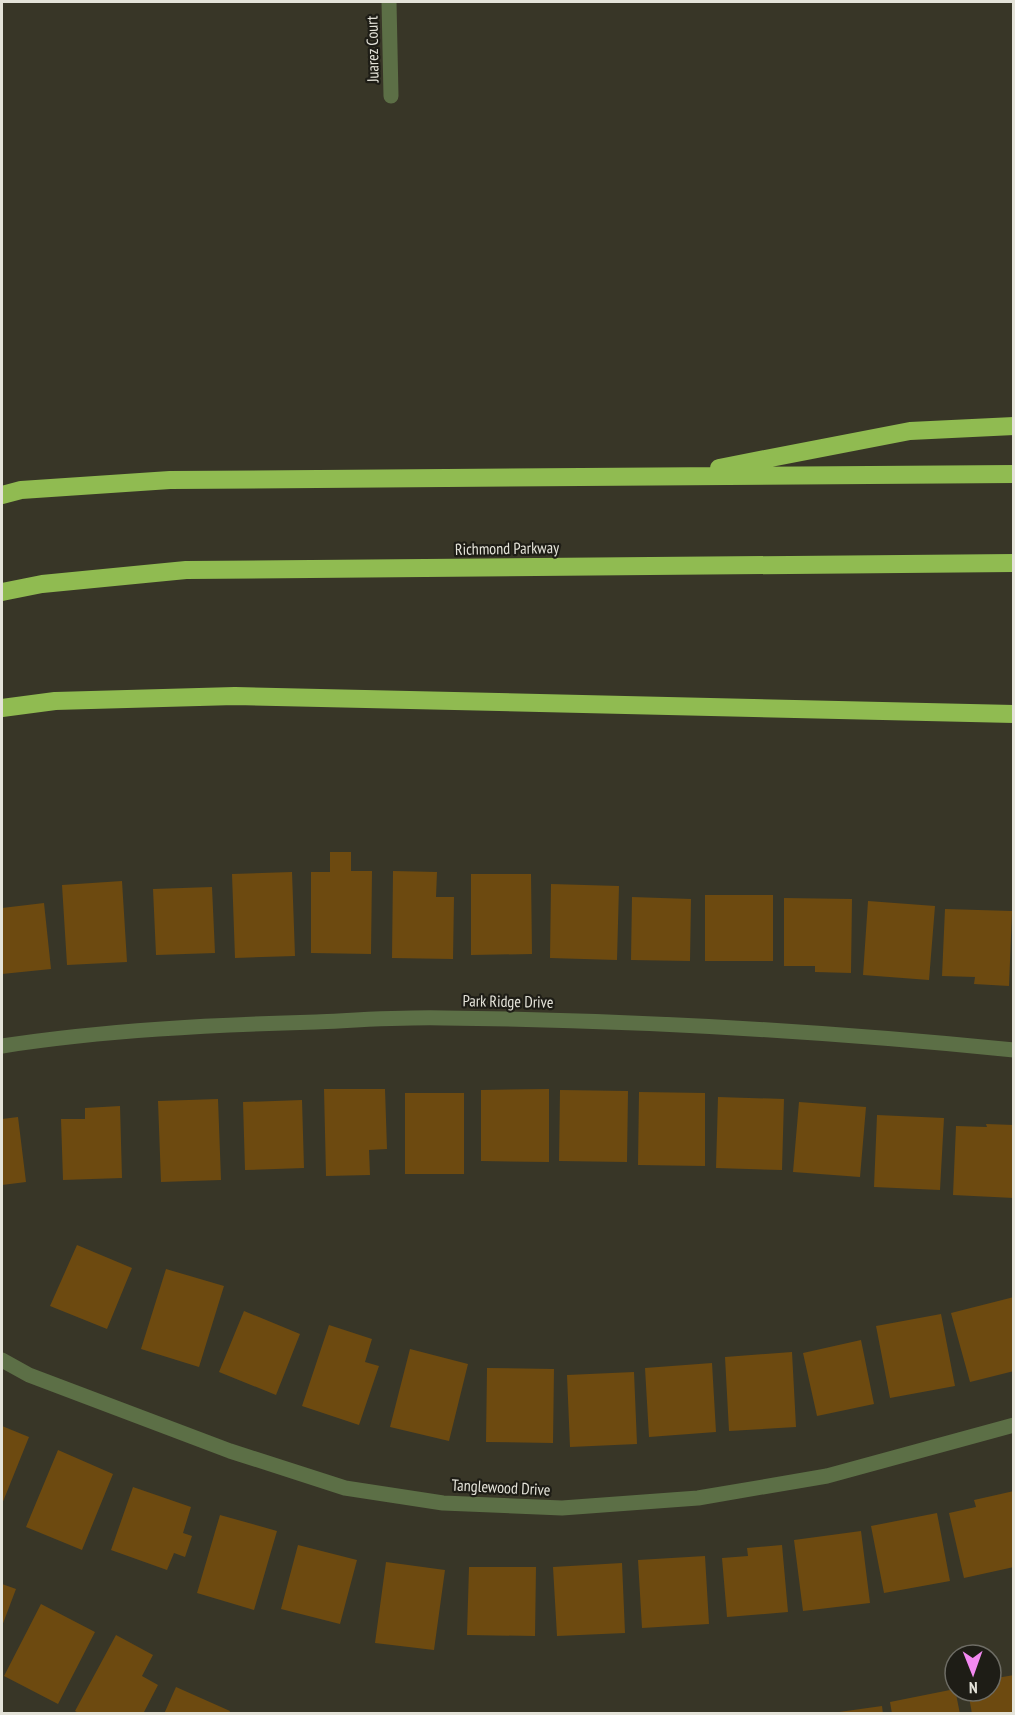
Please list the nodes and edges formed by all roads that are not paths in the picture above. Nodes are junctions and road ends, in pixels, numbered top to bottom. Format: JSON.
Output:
{"nodes":[{"id":1,"x":389,"y":2,"type":"edge"},
{"id":2,"x":391,"y":96,"type":"dead end"},
{"id":3,"x":1014,"y":426,"type":"edge"},
{"id":4,"x":1014,"y":474,"type":"edge"},
{"id":5,"x":674,"y":476,"type":"junction"},
{"id":6,"x":2,"y":495,"type":"edge"},
{"id":7,"x":1014,"y":563,"type":"edge"},
{"id":8,"x":2,"y":592,"type":"edge"},
{"id":9,"x":2,"y":708,"type":"edge"},
{"id":10,"x":1014,"y":714,"type":"edge"},
{"id":11,"x":2,"y":1046,"type":"edge"},
{"id":12,"x":1014,"y":1050,"type":"edge"},
{"id":13,"x":2,"y":1360,"type":"edge"},
{"id":14,"x":1014,"y":1425,"type":"edge"}],
"edges":[{"from":1,"to":2,"type":"street","name":"Juarez Court"},
{"from":3,"to":5,"type":"highway"},
{"from":4,"to":5,"type":"highway"},
{"from":5,"to":6,"type":"highway"},
{"from":7,"to":8,"type":"highway","name":"Richmond Parkway"},
{"from":9,"to":10,"type":"highway"},
{"from":11,"to":12,"type":"street","name":"Park Ridge Drive"},
{"from":13,"to":14,"type":"street","name":"Tanglewood Drive"}]}
